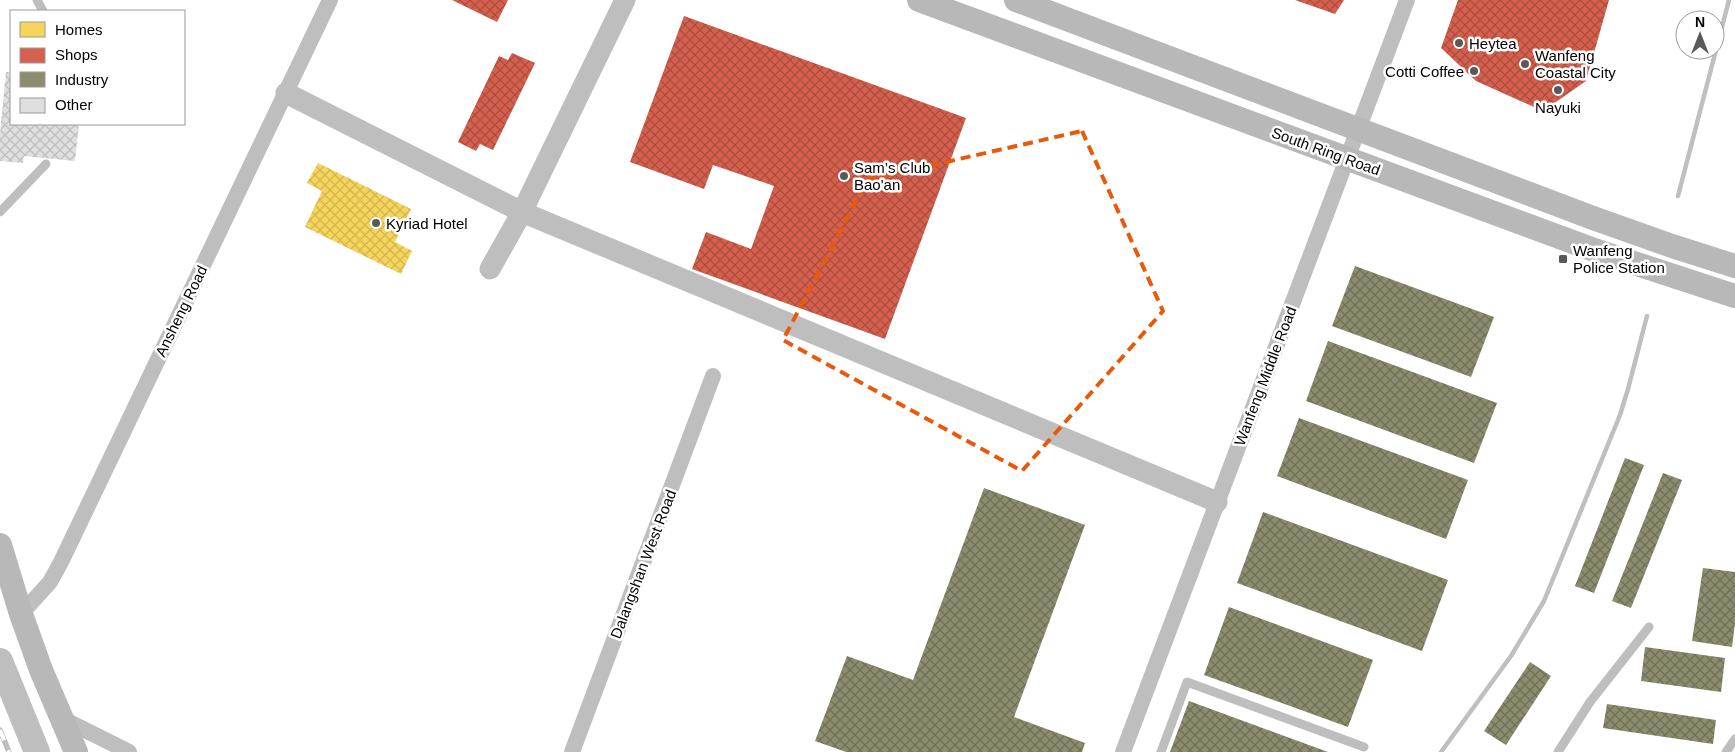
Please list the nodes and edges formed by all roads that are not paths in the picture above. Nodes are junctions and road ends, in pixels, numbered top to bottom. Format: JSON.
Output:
{"nodes":[{"id":1,"x":330,"y":0,"type":"edge"},
{"id":2,"x":626,"y":0,"type":"edge"},
{"id":3,"x":919,"y":0,"type":"edge"},
{"id":4,"x":1016,"y":0,"type":"edge"},
{"id":5,"x":1407,"y":0,"type":"edge"},
{"id":6,"x":286,"y":92,"type":"junction"},
{"id":7,"x":1358,"y":129,"type":"junction"},
{"id":8,"x":1347,"y":158,"type":"junction"},
{"id":9,"x":46,"y":164,"type":"dead end"},
{"id":10,"x":0,"y":212,"type":"edge"},
{"id":11,"x":522,"y":212,"type":"junction"},
{"id":12,"x":1735,"y":266,"type":"edge"},
{"id":13,"x":490,"y":269,"type":"dead end"},
{"id":14,"x":1735,"y":296,"type":"edge"},
{"id":15,"x":713,"y":376,"type":"dead end"},
{"id":16,"x":1217,"y":502,"type":"junction"},
{"id":17,"x":0,"y":545,"type":"edge"},
{"id":18,"x":21,"y":614,"type":"junction"},
{"id":19,"x":1649,"y":627,"type":"dead end"},
{"id":20,"x":0,"y":661,"type":"edge"},
{"id":21,"x":61,"y":718,"type":"junction"},
{"id":22,"x":1735,"y":740,"type":"edge"},
{"id":23,"x":1364,"y":747,"type":"dead end"},
{"id":24,"x":37,"y":752,"type":"edge"},
{"id":25,"x":76,"y":752,"type":"edge"},
{"id":26,"x":129,"y":752,"type":"edge"},
{"id":27,"x":572,"y":752,"type":"edge"},
{"id":28,"x":1123,"y":752,"type":"edge"},
{"id":29,"x":1161,"y":752,"type":"edge"},
{"id":30,"x":1558,"y":752,"type":"edge"},
{"id":31,"x":1726,"y":752,"type":"edge"}],
"edges":[{"from":1,"to":6,"type":"street","name":"Ansheng Road"},
{"from":2,"to":11,"type":"street"},
{"from":3,"to":8,"type":"main road","name":"South Ring Road"},
{"from":4,"to":7,"type":"main road","name":"South Ring Road"},
{"from":5,"to":7,"type":"street","name":"Wanfeng Middle Road"},
{"from":6,"to":11,"type":"street"},
{"from":6,"to":18,"type":"street","name":"Ansheng Road"},
{"from":7,"to":8,"type":"street","name":"Wanfeng Middle Road"},
{"from":7,"to":12,"type":"main road","name":"South Ring Road"},
{"from":8,"to":14,"type":"main road","name":"South Ring Road"},
{"from":8,"to":16,"type":"street","name":"Wanfeng Middle Road"},
{"from":9,"to":10,"type":"lane"},
{"from":11,"to":13,"type":"street"},
{"from":11,"to":16,"type":"street"},
{"from":15,"to":27,"type":"street","name":"Dalangshan West Road"},
{"from":16,"to":28,"type":"street","name":"Wanfeng Middle Road"},
{"from":17,"to":18,"type":"main road"},
{"from":18,"to":21,"type":"main road"},
{"from":19,"to":30,"type":"lane"},
{"from":20,"to":24,"type":"main road"},
{"from":21,"to":25,"type":"main road"},
{"from":21,"to":26,"type":"street"},
{"from":22,"to":31,"type":"lane"},
{"from":23,"to":29,"type":"lane"}]}
